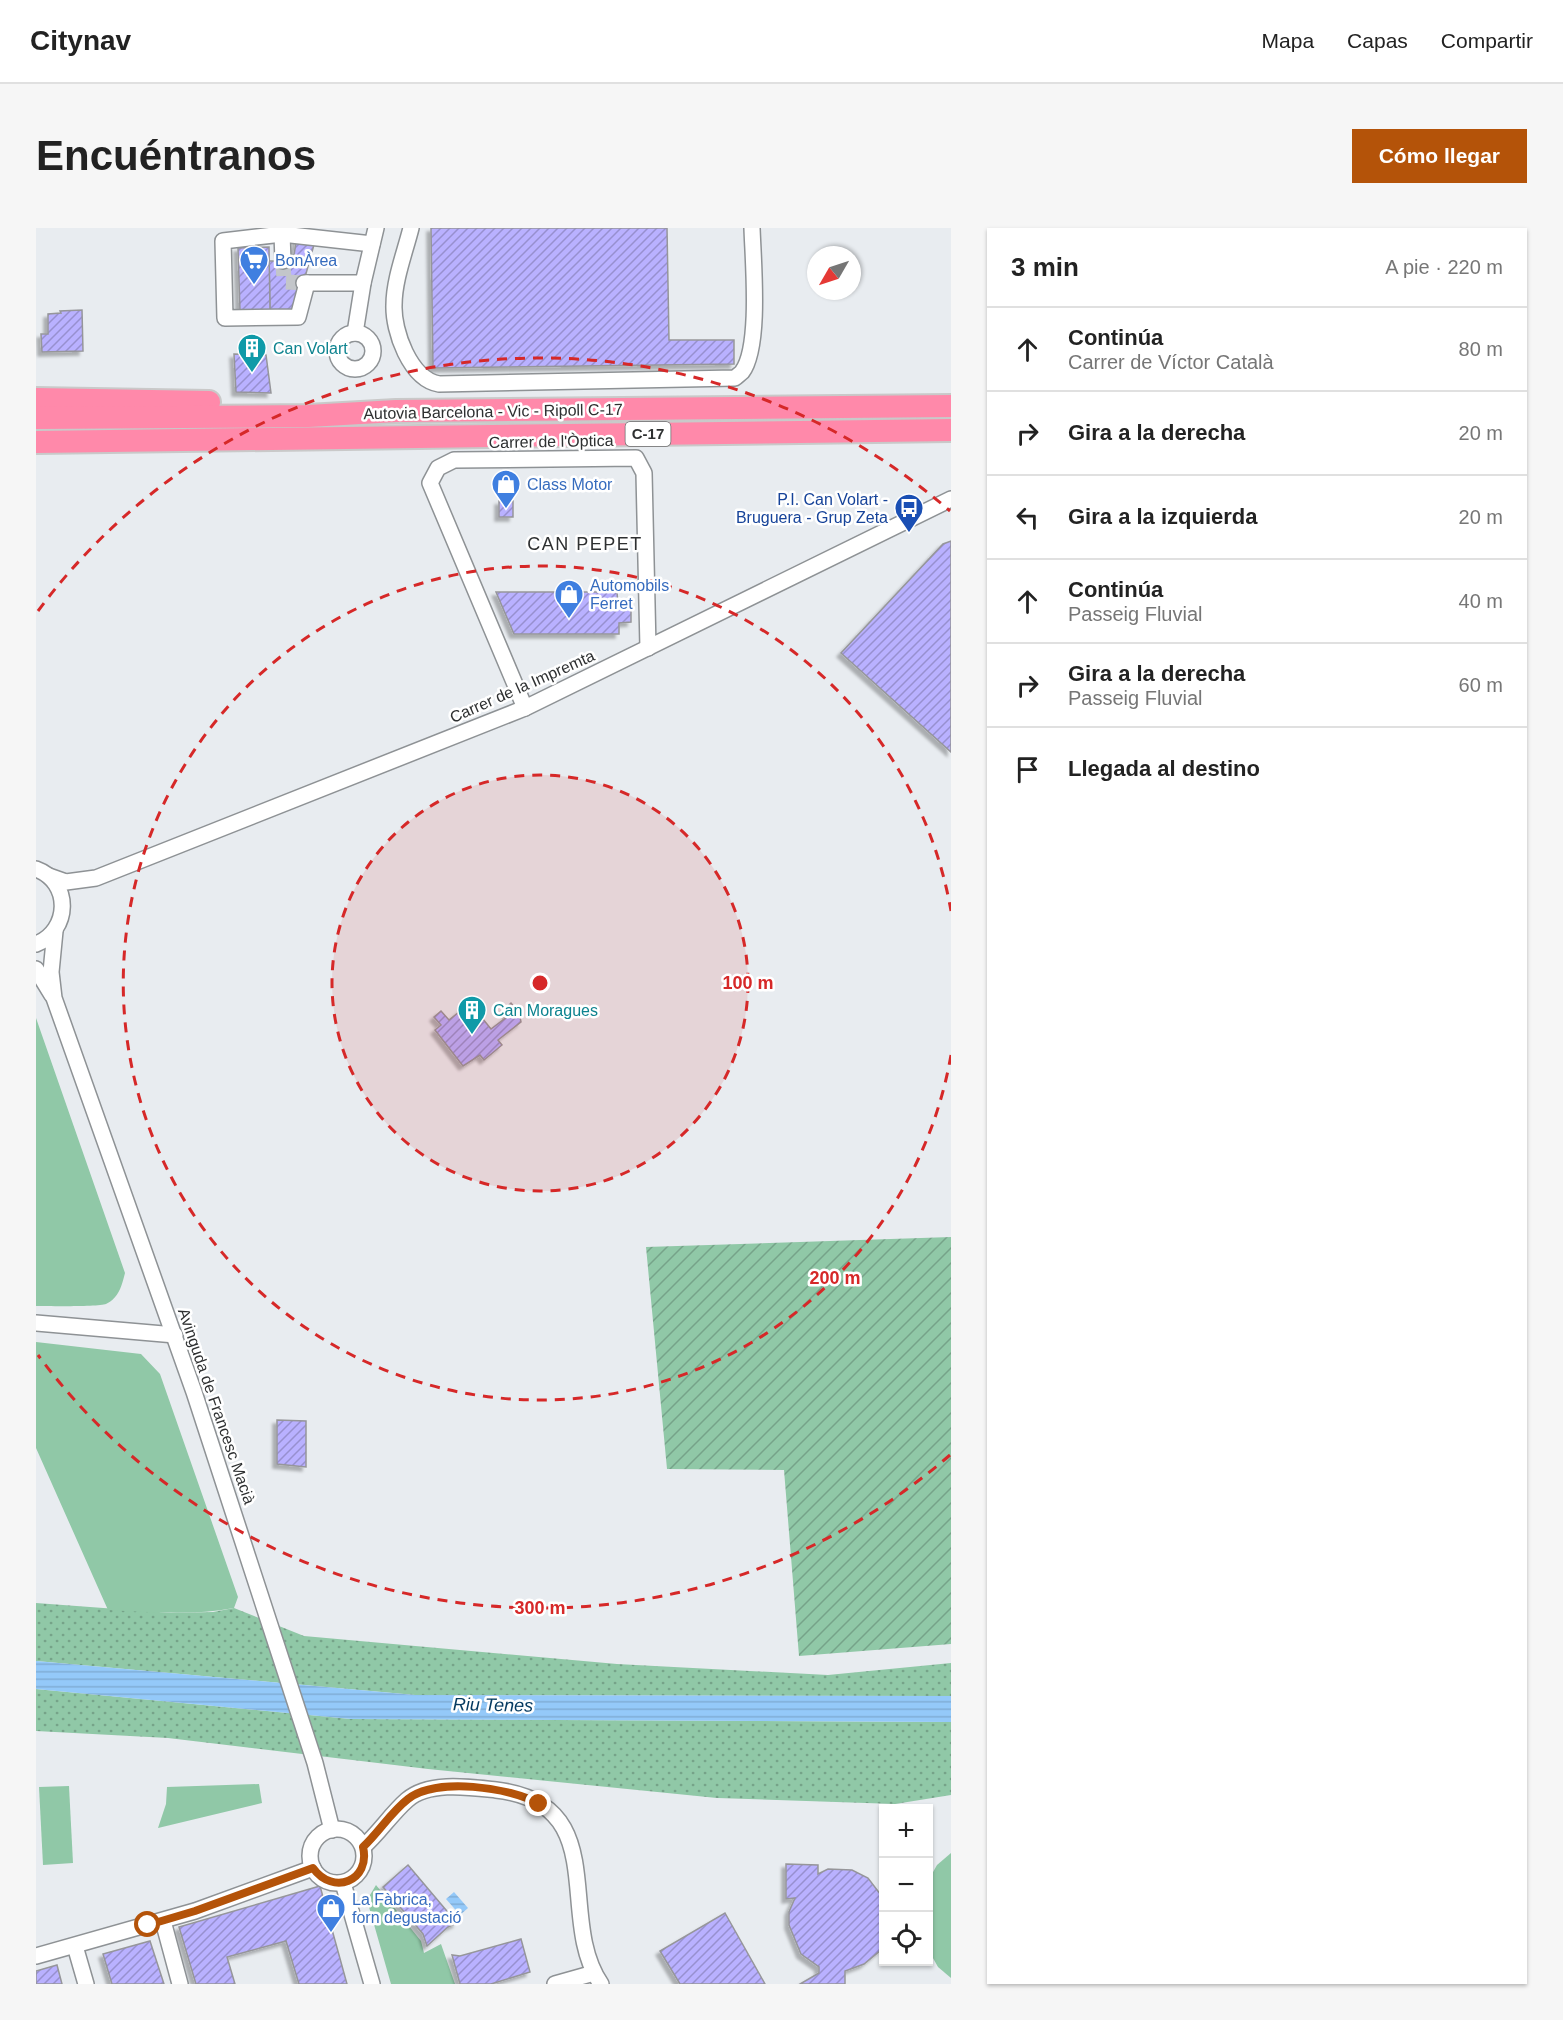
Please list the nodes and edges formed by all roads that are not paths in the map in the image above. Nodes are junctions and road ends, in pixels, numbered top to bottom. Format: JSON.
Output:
{"nodes":[{"id":1,"x":376,"y":228,"type":"edge"},
{"id":2,"x":411,"y":228,"type":"edge"},
{"id":3,"x":752,"y":228,"type":"edge"},
{"id":4,"x":282,"y":234,"type":"junction"},
{"id":5,"x":372,"y":244,"type":"junction"},
{"id":6,"x":284,"y":261,"type":"tunnel mouth"},
{"id":7,"x":363,"y":284,"type":"junction"},
{"id":8,"x":354,"y":333,"type":"dead end"},
{"id":9,"x":36,"y":399,"type":"edge"},
{"id":10,"x":951,"y":406,"type":"edge"},
{"id":11,"x":36,"y":418,"type":"edge"},
{"id":12,"x":307,"y":427,"type":"junction"},
{"id":13,"x":951,"y":430,"type":"edge"},
{"id":14,"x":36,"y":442,"type":"edge"},
{"id":15,"x":36,"y":457,"type":"edge"},
{"id":16,"x":951,"y":499,"type":"edge"},
{"id":17,"x":648,"y":648,"type":"junction"},
{"id":18,"x":525,"y":708,"type":"junction"},
{"id":19,"x":43,"y":873,"type":"edge"},
{"id":20,"x":96,"y":878,"type":"junction"},
{"id":21,"x":63,"y":912,"type":"junction"},
{"id":22,"x":55,"y":931,"type":"junction"},
{"id":23,"x":36,"y":944,"type":"edge"},
{"id":24,"x":36,"y":969,"type":"edge"},
{"id":25,"x":54,"y":998,"type":"junction"},
{"id":26,"x":36,"y":1323,"type":"edge"},
{"id":27,"x":175,"y":1335,"type":"junction"},
{"id":28,"x":332,"y":1830,"type":"junction"},
{"id":29,"x":363,"y":1847,"type":"junction"},
{"id":30,"x":313,"y":1868,"type":"junction"},
{"id":31,"x":343,"y":1882,"type":"junction"},
{"id":32,"x":163,"y":1921,"type":"junction"},
{"id":33,"x":75,"y":1946,"type":"junction"},
{"id":34,"x":36,"y":1956,"type":"edge"},
{"id":35,"x":598,"y":1979,"type":"edge"},
{"id":36,"x":86,"y":1984,"type":"edge"},
{"id":37,"x":180,"y":1984,"type":"edge"},
{"id":38,"x":372,"y":1984,"type":"edge"},
{"id":39,"x":555,"y":1984,"type":"edge"}],
"edges":[{"from":1,"to":5,"type":"street"},
{"from":2,"to":3,"type":"street"},
{"from":4,"to":5,"type":"street"},
{"from":4,"to":6,"type":"street"},
{"from":4,"to":7,"type":"street"},
{"from":5,"to":7,"type":"street"},
{"from":7,"to":8,"type":"street"},
{"from":9,"to":12,"type":"highway"},
{"from":10,"to":12,"type":"highway","name":"Autovia Barcelona - Vic - Ripoll C-17","number":"C-17"},
{"from":11,"to":12,"type":"highway","name":"Autovia Barcelona - Vic - Ripoll C-17","number":"C-17"},
{"from":12,"to":13,"type":"highway","name":"Autovia Barcelona - Vic - Ripoll C-17","number":"C-17"},
{"from":12,"to":14,"type":"highway","name":"Autovia Barcelona - Vic - Ripoll C-17","number":"C-17"},
{"from":12,"to":15,"type":"highway"},
{"from":16,"to":17,"type":"street","name":"Carrer de la Impremta"},
{"from":17,"to":18,"type":"street","name":"Carrer de la Impremta"},
{"from":17,"to":18,"type":"street","name":"Carrer de l'Òptica"},
{"from":18,"to":20,"type":"street","name":"Carrer de la Impremta"},
{"from":19,"to":20,"type":"street"},
{"from":19,"to":21,"type":"street"},
{"from":20,"to":21,"type":"street"},
{"from":21,"to":22,"type":"street"},
{"from":22,"to":23,"type":"street"},
{"from":22,"to":25,"type":"street"},
{"from":24,"to":25,"type":"street"},
{"from":25,"to":27,"type":"street","name":"Avinguda de Francesc Macià"},
{"from":26,"to":27,"type":"street"},
{"from":27,"to":28,"type":"street","name":"Avinguda de Francesc Macià"},
{"from":28,"to":29,"type":"street"},
{"from":28,"to":30,"type":"street"},
{"from":29,"to":31,"type":"street"},
{"from":29,"to":35,"type":"street"},
{"from":30,"to":31,"type":"street"},
{"from":30,"to":32,"type":"street"},
{"from":31,"to":38,"type":"street"},
{"from":32,"to":33,"type":"street"},
{"from":32,"to":37,"type":"street"},
{"from":33,"to":34,"type":"street"},
{"from":33,"to":36,"type":"street"},
{"from":35,"to":39,"type":"street"}]}
